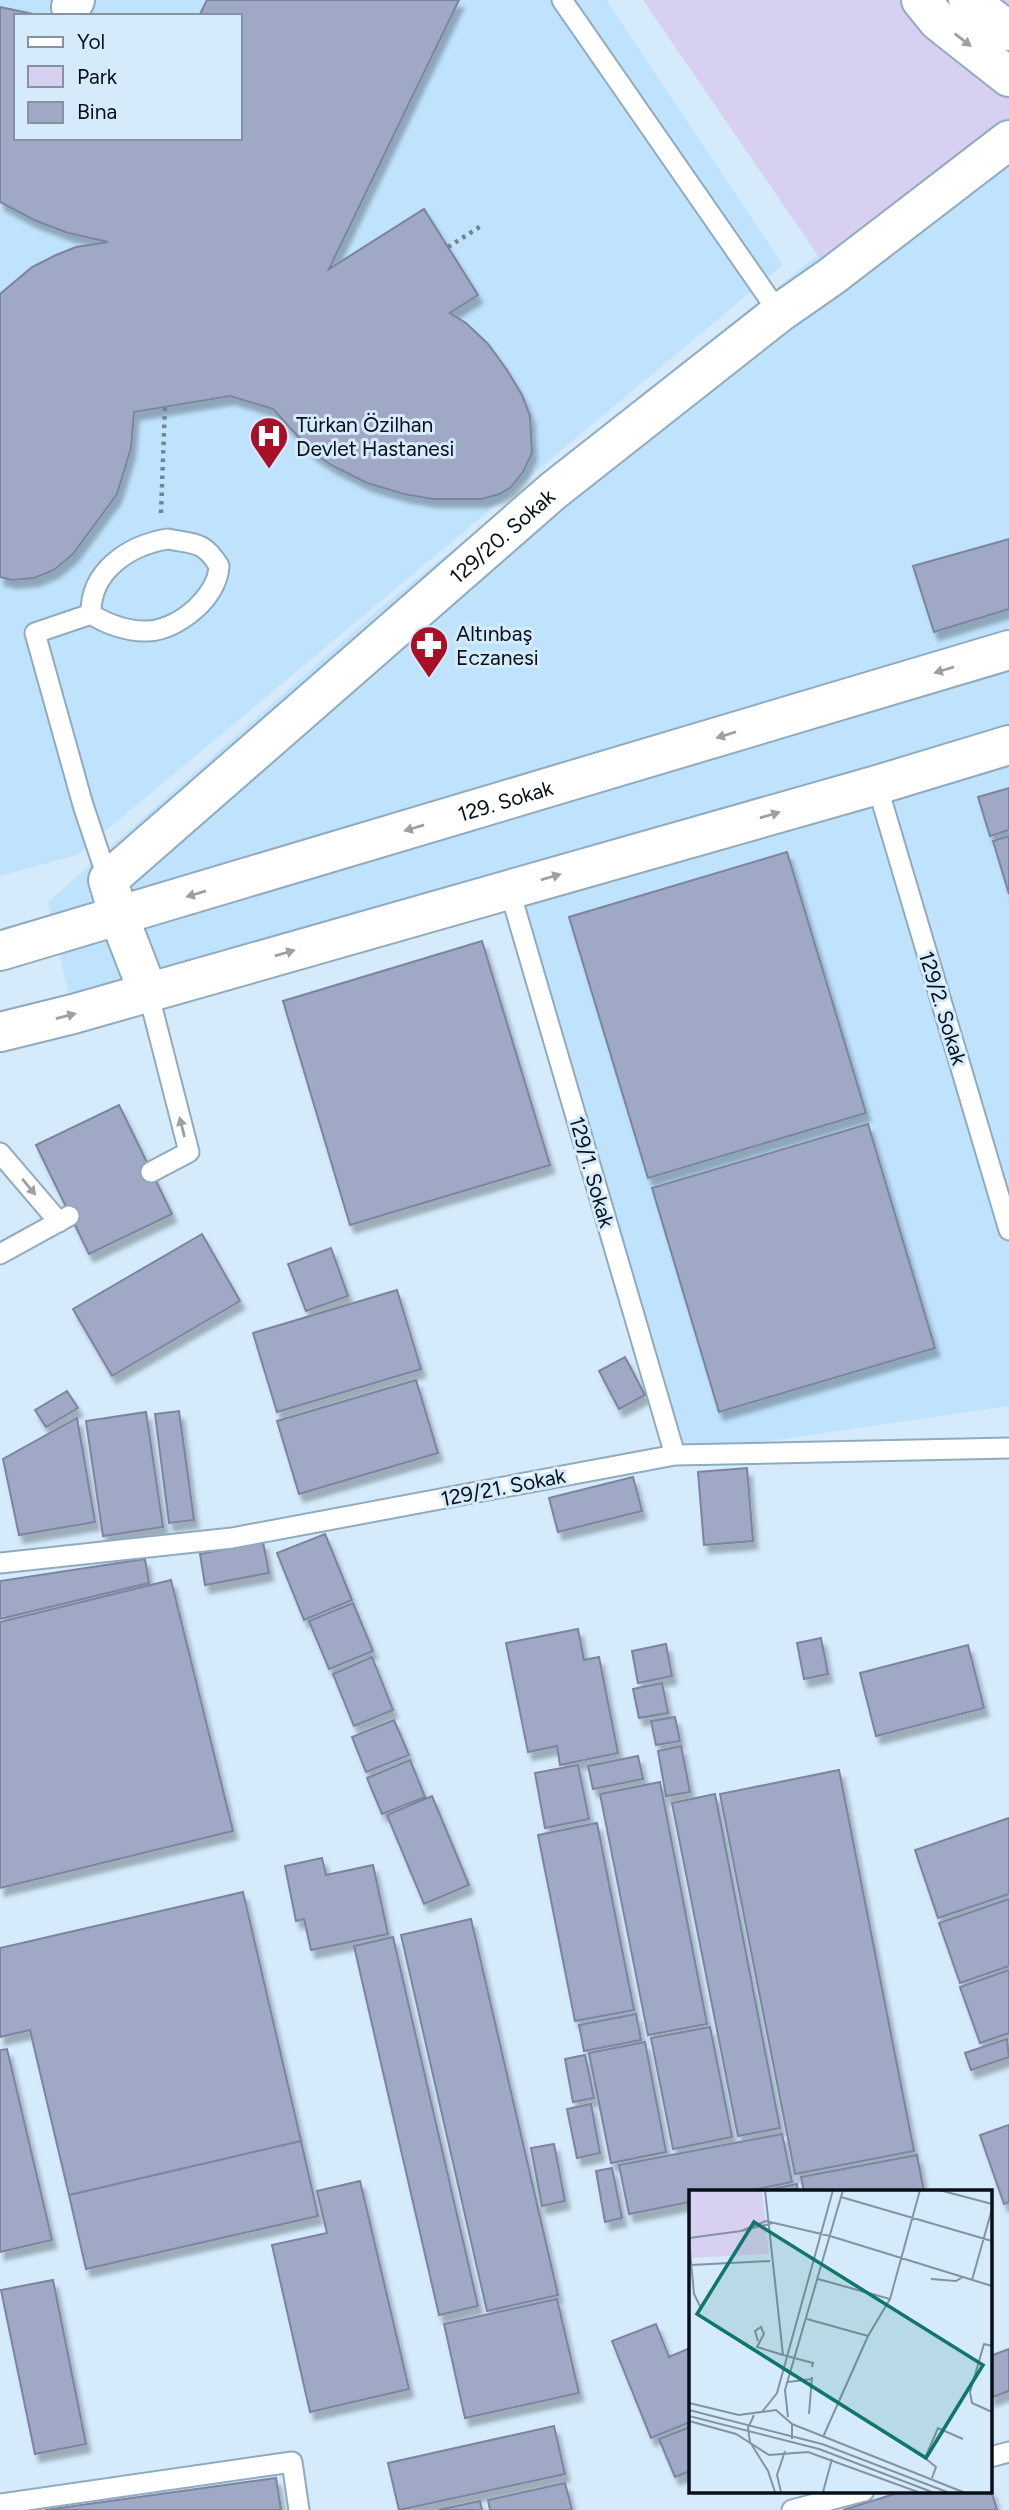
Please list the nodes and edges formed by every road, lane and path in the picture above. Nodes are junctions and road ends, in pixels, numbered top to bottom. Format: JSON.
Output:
{"nodes":[{"id":1,"x":562,"y":0,"type":"edge"},
{"id":2,"x":921,"y":0,"type":"edge"},
{"id":3,"x":968,"y":0,"type":"edge"},
{"id":4,"x":1009,"y":31,"type":"edge"},
{"id":5,"x":1009,"y":77,"type":"edge"},
{"id":6,"x":1009,"y":140,"type":"edge"},
{"id":7,"x":481,"y":226,"type":"dead end"},
{"id":8,"x":447,"y":247,"type":"dead end"},
{"id":9,"x":779,"y":313,"type":"junction"},
{"id":10,"x":165,"y":405,"type":"dead end"},
{"id":11,"x":160,"y":540,"type":"junction"},
{"id":12,"x":92,"y":614,"type":"junction"},
{"id":13,"x":1009,"y":650,"type":"edge"},
{"id":14,"x":1009,"y":745,"type":"edge"},
{"id":15,"x":877,"y":785,"type":"junction"},
{"id":16,"x":108,"y":880,"type":"junction"},
{"id":17,"x":509,"y":888,"type":"junction"},
{"id":18,"x":119,"y":917,"type":"junction"},
{"id":19,"x":0,"y":951,"type":"edge"},
{"id":20,"x":148,"y":992,"type":"junction"},
{"id":21,"x":0,"y":1032,"type":"edge"},
{"id":22,"x":0,"y":1153,"type":"edge"},
{"id":23,"x":151,"y":1172,"type":"dead end"},
{"id":24,"x":1009,"y":1230,"type":"edge"},
{"id":25,"x":0,"y":1254,"type":"edge"},
{"id":26,"x":1009,"y":1448,"type":"edge"},
{"id":27,"x":675,"y":1455,"type":"junction"},
{"id":28,"x":0,"y":1563,"type":"edge"},
{"id":29,"x":1009,"y":2452,"type":"edge"},
{"id":30,"x":992,"y":2456,"type":"edge"},
{"id":31,"x":860,"y":2492,"type":"edge"},
{"id":32,"x":0,"y":2504,"type":"edge"},
{"id":33,"x":299,"y":2510,"type":"edge"},
{"id":34,"x":792,"y":2510,"type":"edge"}],
"edges":[{"from":1,"to":9,"type":"lane"},
{"from":2,"to":5,"type":"street","one_way":true},
{"from":3,"to":4,"type":"street"},
{"from":6,"to":9,"type":"street","name":"129/20. Sokak"},
{"from":7,"to":8,"type":"path"},
{"from":9,"to":16,"type":"street","name":"129/20. Sokak"},
{"from":10,"to":11,"type":"path"},
{"from":11,"to":12,"type":"lane"},
{"from":11,"to":12,"type":"lane"},
{"from":12,"to":16,"type":"lane"},
{"from":13,"to":18,"type":"street","name":"129. Sokak","one_way":true},
{"from":14,"to":15,"type":"street"},
{"from":17,"to":15,"type":"street","one_way":true},
{"from":15,"to":24,"type":"lane","name":"129/2. Sokak"},
{"from":16,"to":18,"type":"street"},
{"from":20,"to":17,"type":"street","one_way":true},
{"from":17,"to":27,"type":"lane","name":"129/1. Sokak"},
{"from":18,"to":19,"type":"street","name":"129. Sokak"},
{"from":18,"to":20,"type":"street"},
{"from":21,"to":20,"type":"street","one_way":true},
{"from":23,"to":20,"type":"lane","one_way":true},
{"from":22,"to":25,"type":"lane","one_way":true},
{"from":26,"to":27,"type":"lane","name":"129/21. Sokak"},
{"from":27,"to":28,"type":"lane","name":"129/21. Sokak"},
{"from":29,"to":30,"type":"lane"},
{"from":31,"to":34,"type":"lane"},
{"from":32,"to":33,"type":"lane"}]}
